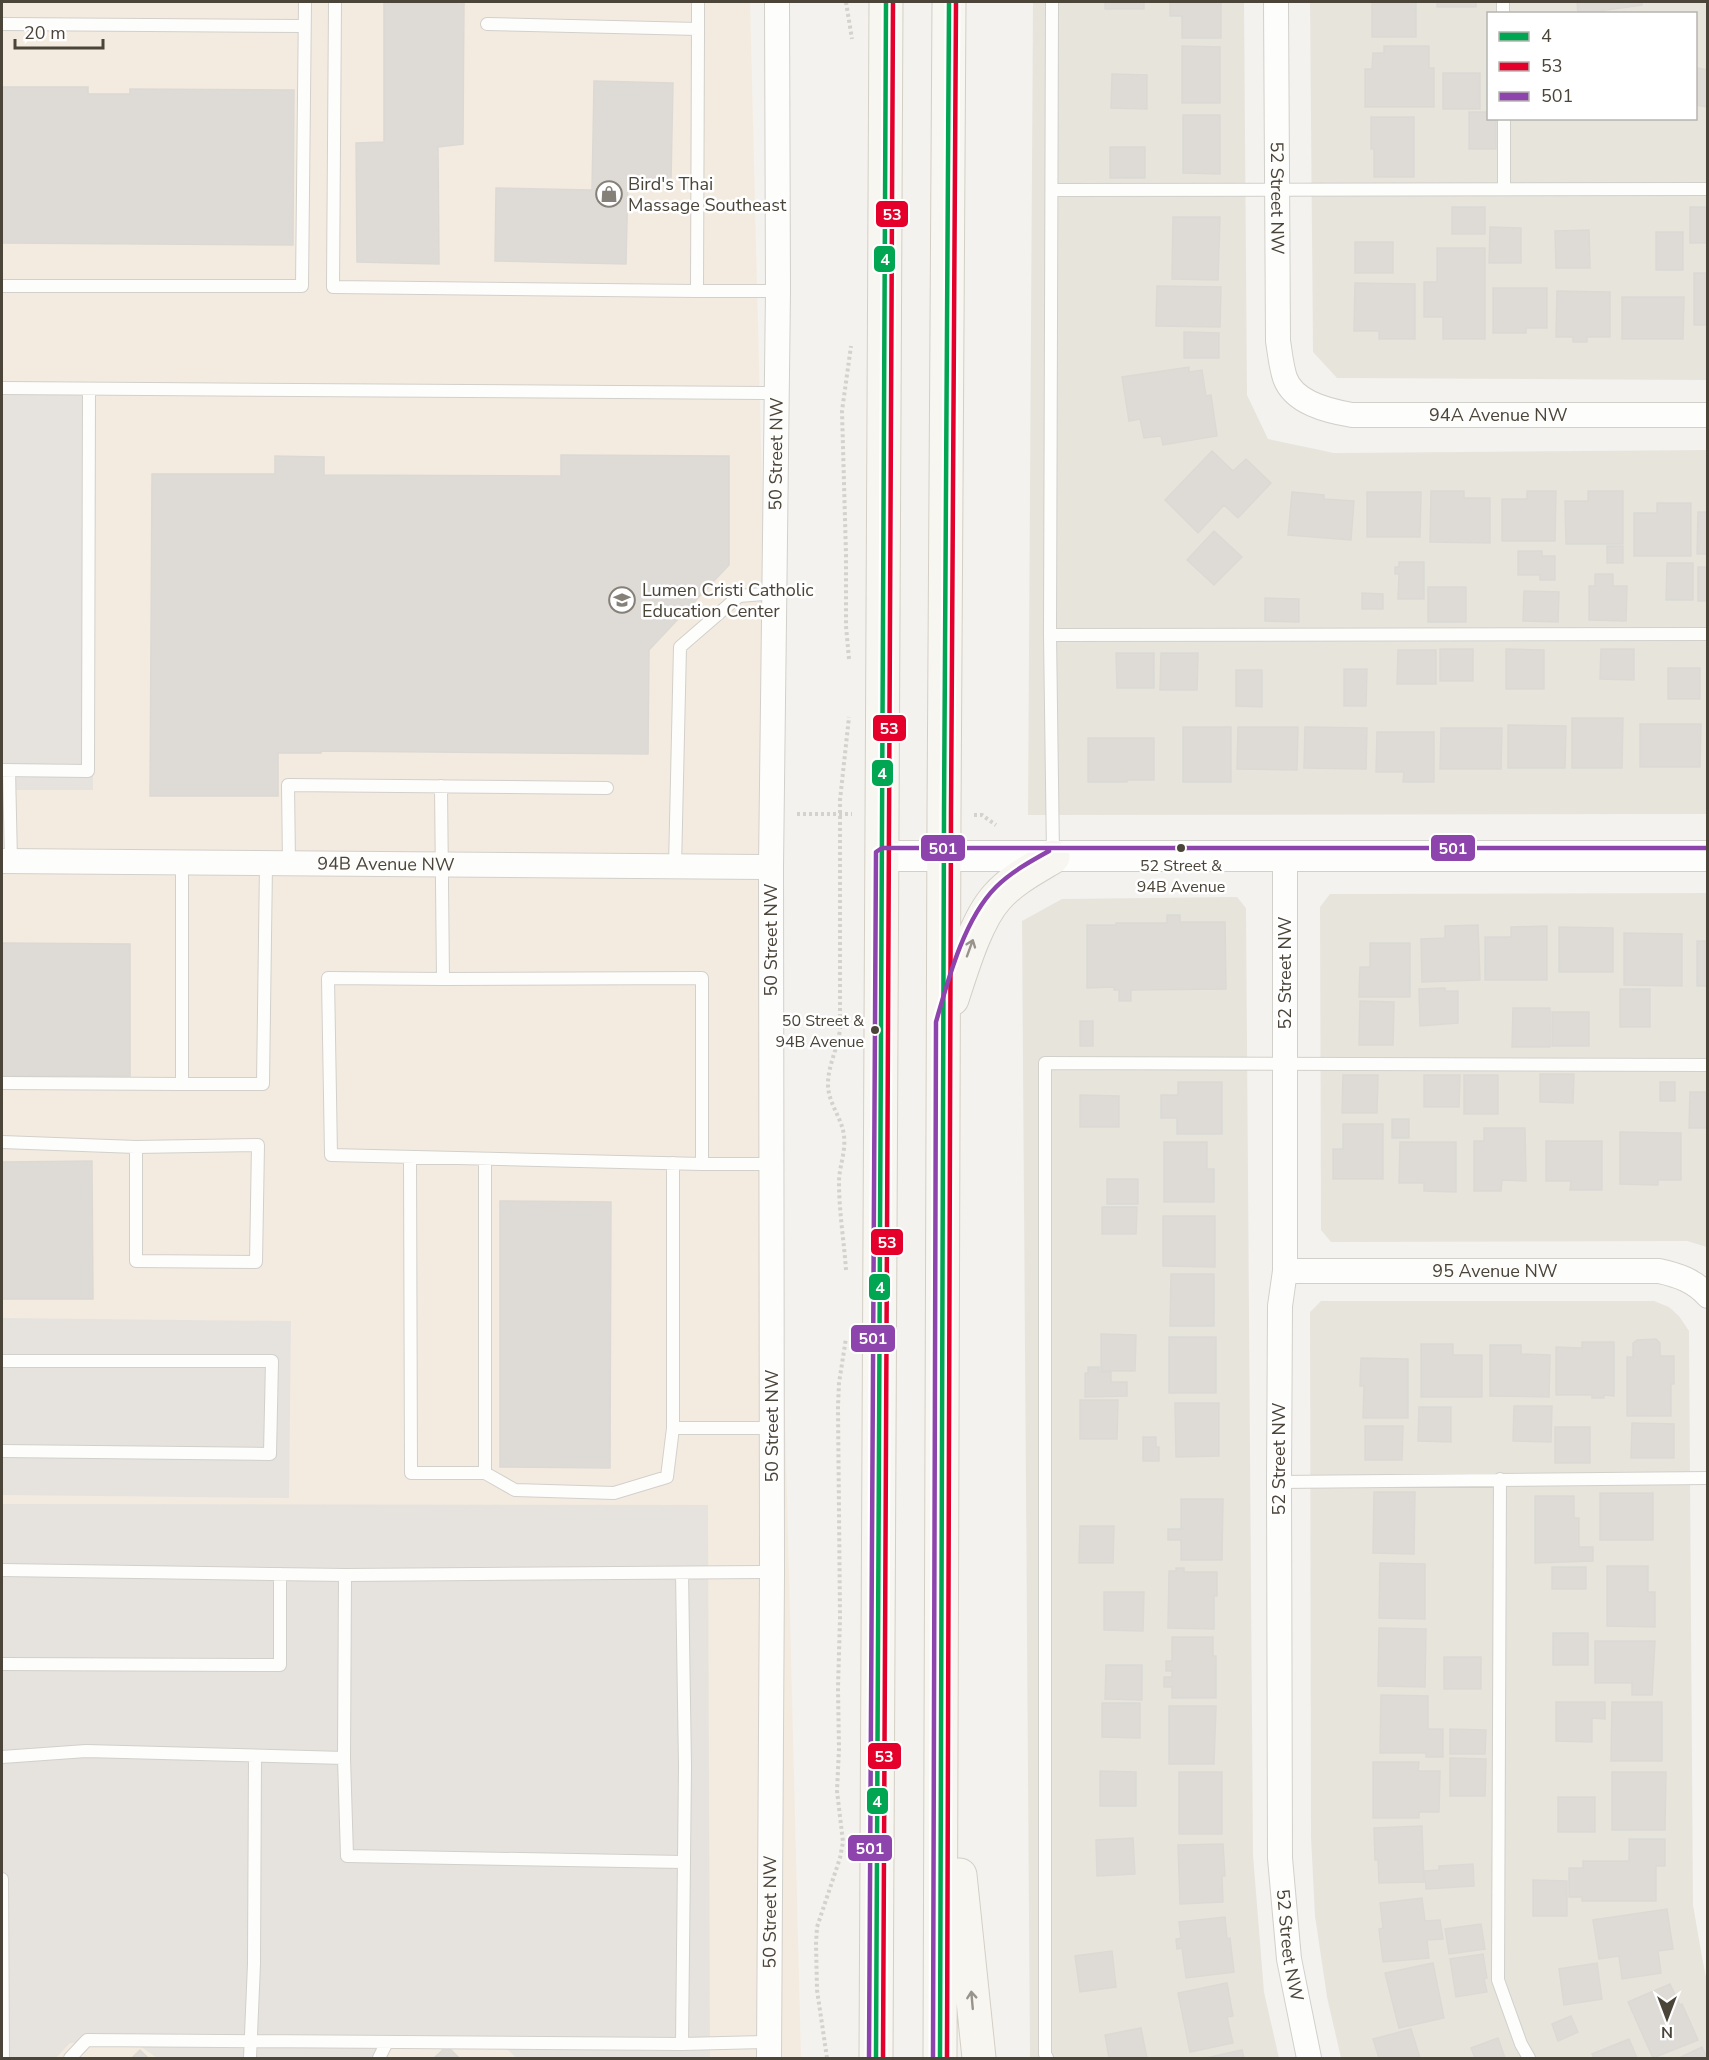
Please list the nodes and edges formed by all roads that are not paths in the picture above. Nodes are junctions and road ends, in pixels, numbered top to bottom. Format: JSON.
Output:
{"nodes":[{"id":1,"x":305,"y":2,"type":"edge"},
{"id":2,"x":335,"y":2,"type":"edge"},
{"id":3,"x":698,"y":2,"type":"edge"},
{"id":4,"x":777,"y":2,"type":"edge"},
{"id":5,"x":886,"y":2,"type":"edge"},
{"id":6,"x":949,"y":2,"type":"edge"},
{"id":7,"x":1052,"y":2,"type":"edge"},
{"id":8,"x":1276,"y":2,"type":"edge"},
{"id":9,"x":2,"y":24,"type":"edge"},
{"id":10,"x":487,"y":24,"type":"dead end"},
{"id":11,"x":304,"y":26,"type":"junction"},
{"id":12,"x":698,"y":29,"type":"junction"},
{"id":13,"x":1504,"y":120,"type":"edge"},
{"id":14,"x":1504,"y":188,"type":"junction"},
{"id":15,"x":1276,"y":189,"type":"junction"},
{"id":16,"x":1707,"y":189,"type":"edge"},
{"id":17,"x":1052,"y":190,"type":"junction"},
{"id":18,"x":2,"y":286,"type":"edge"},
{"id":19,"x":697,"y":291,"type":"junction"},
{"id":20,"x":778,"y":291,"type":"junction"},
{"id":21,"x":2,"y":388,"type":"edge"},
{"id":22,"x":89,"y":388,"type":"junction"},
{"id":23,"x":1294,"y":391,"type":"joint"},
{"id":24,"x":777,"y":393,"type":"junction"},
{"id":25,"x":1707,"y":415,"type":"edge"},
{"id":26,"x":774,"y":593,"type":"junction"},
{"id":27,"x":1707,"y":633,"type":"edge"},
{"id":28,"x":1050,"y":635,"type":"junction"},
{"id":29,"x":5,"y":770,"type":"edge"},
{"id":30,"x":441,"y":786,"type":"junction"},
{"id":31,"x":607,"y":788,"type":"dead end"},
{"id":32,"x":882,"y":856,"type":"junction"},
{"id":33,"x":944,"y":856,"type":"junction"},
{"id":34,"x":1707,"y":856,"type":"edge"},
{"id":35,"x":1053,"y":857,"type":"junction"},
{"id":36,"x":1285,"y":857,"type":"junction"},
{"id":37,"x":6,"y":861,"type":"edge"},
{"id":38,"x":182,"y":863,"type":"junction"},
{"id":39,"x":277,"y":863,"type":"junction"},
{"id":40,"x":442,"y":865,"type":"junction"},
{"id":41,"x":675,"y":867,"type":"junction"},
{"id":42,"x":771,"y":867,"type":"junction"},
{"id":43,"x":443,"y":979,"type":"junction"},
{"id":44,"x":944,"y":1023,"type":"junction"},
{"id":45,"x":1285,"y":1065,"type":"junction"},
{"id":46,"x":1707,"y":1065,"type":"edge"},
{"id":47,"x":2,"y":1083,"type":"edge"},
{"id":48,"x":182,"y":1084,"type":"junction"},
{"id":49,"x":2,"y":1142,"type":"edge"},
{"id":50,"x":136,"y":1147,"type":"junction"},
{"id":51,"x":410,"y":1157,"type":"junction"},
{"id":52,"x":485,"y":1159,"type":"junction"},
{"id":53,"x":673,"y":1163,"type":"junction"},
{"id":54,"x":702,"y":1164,"type":"junction"},
{"id":55,"x":771,"y":1164,"type":"junction"},
{"id":56,"x":1285,"y":1271,"type":"junction"},
{"id":57,"x":1704,"y":1292,"type":"edge"},
{"id":58,"x":2,"y":1361,"type":"edge"},
{"id":59,"x":673,"y":1428,"type":"junction"},
{"id":60,"x":771,"y":1428,"type":"junction"},
{"id":61,"x":2,"y":1451,"type":"edge"},
{"id":62,"x":485,"y":1473,"type":"junction"},
{"id":63,"x":1707,"y":1478,"type":"edge"},
{"id":64,"x":1500,"y":1479,"type":"junction"},
{"id":65,"x":1279,"y":1482,"type":"junction"},
{"id":66,"x":2,"y":1570,"type":"edge"},
{"id":67,"x":772,"y":1572,"type":"junction"},
{"id":68,"x":682,"y":1573,"type":"junction"},
{"id":69,"x":280,"y":1574,"type":"junction"},
{"id":70,"x":345,"y":1575,"type":"junction"},
{"id":71,"x":2,"y":1664,"type":"edge"},
{"id":72,"x":942,"y":1686,"type":"junction"},
{"id":73,"x":255,"y":1756,"type":"junction"},
{"id":74,"x":2,"y":1757,"type":"edge"},
{"id":75,"x":344,"y":1758,"type":"junction"},
{"id":76,"x":683,"y":1862,"type":"junction"},
{"id":77,"x":2,"y":1879,"type":"edge"},
{"id":78,"x":251,"y":2041,"type":"junction"},
{"id":79,"x":387,"y":2042,"type":"junction"},
{"id":80,"x":682,"y":2044,"type":"junction"},
{"id":81,"x":769,"y":2050,"type":"edge"},
{"id":82,"x":3,"y":2058,"type":"edge"},
{"id":83,"x":70,"y":2058,"type":"edge"},
{"id":84,"x":250,"y":2058,"type":"edge"},
{"id":85,"x":379,"y":2058,"type":"edge"},
{"id":86,"x":876,"y":2058,"type":"edge"},
{"id":87,"x":940,"y":2058,"type":"edge"},
{"id":88,"x":979,"y":2058,"type":"edge"},
{"id":89,"x":1047,"y":2058,"type":"edge"},
{"id":90,"x":1309,"y":2058,"type":"edge"},
{"id":91,"x":1529,"y":2058,"type":"edge"}],
"edges":[{"from":1,"to":11,"type":"lane"},
{"from":2,"to":19,"type":"lane"},
{"from":3,"to":12,"type":"lane"},
{"from":4,"to":20,"type":"street","name":"50 Street NW"},
{"from":5,"to":32,"type":"main road"},
{"from":6,"to":33,"type":"main road"},
{"from":7,"to":17,"type":"lane"},
{"from":8,"to":15,"type":"street","name":"52 Street NW"},
{"from":9,"to":11,"type":"lane"},
{"from":10,"to":12,"type":"lane"},
{"from":11,"to":18,"type":"lane"},
{"from":12,"to":19,"type":"lane"},
{"from":13,"to":14,"type":"lane"},
{"from":14,"to":15,"type":"lane"},
{"from":14,"to":16,"type":"lane"},
{"from":15,"to":17,"type":"lane"},
{"from":15,"to":23,"type":"street","name":"52 Street NW"},
{"from":17,"to":28,"type":"lane"},
{"from":19,"to":20,"type":"lane"},
{"from":20,"to":24,"type":"street","name":"50 Street NW"},
{"from":21,"to":22,"type":"lane"},
{"from":22,"to":24,"type":"lane"},
{"from":22,"to":29,"type":"lane"},
{"from":23,"to":25,"type":"street","name":"94A Avenue NW"},
{"from":24,"to":26,"type":"street","name":"50 Street NW"},
{"from":26,"to":41,"type":"lane"},
{"from":26,"to":42,"type":"street","name":"50 Street NW"},
{"from":27,"to":28,"type":"lane"},
{"from":28,"to":35,"type":"lane"},
{"from":29,"to":37,"type":"lane"},
{"from":30,"to":31,"type":"lane"},
{"from":30,"to":39,"type":"lane"},
{"from":30,"to":40,"type":"lane"},
{"from":32,"to":33,"type":"street"},
{"from":32,"to":86,"type":"main road"},
{"from":33,"to":35,"type":"street"},
{"from":33,"to":44,"type":"main road"},
{"from":34,"to":36,"type":"street"},
{"from":35,"to":36,"type":"street"},
{"from":44,"to":35,"type":"main road","one_way":true},
{"from":36,"to":45,"type":"street","name":"52 Street NW"},
{"from":37,"to":38,"type":"street","name":"94B Avenue NW"},
{"from":38,"to":39,"type":"street","name":"94B Avenue NW"},
{"from":38,"to":48,"type":"lane"},
{"from":39,"to":40,"type":"street","name":"94B Avenue NW"},
{"from":39,"to":48,"type":"lane"},
{"from":40,"to":41,"type":"street","name":"94B Avenue NW"},
{"from":40,"to":43,"type":"lane"},
{"from":41,"to":42,"type":"street","name":"94B Avenue NW"},
{"from":42,"to":55,"type":"street","name":"50 Street NW"},
{"from":43,"to":51,"type":"lane"},
{"from":43,"to":54,"type":"lane"},
{"from":44,"to":72,"type":"main road"},
{"from":45,"to":46,"type":"lane"},
{"from":45,"to":56,"type":"street","name":"52 Street NW"},
{"from":45,"to":89,"type":"lane"},
{"from":47,"to":48,"type":"lane"},
{"from":49,"to":50,"type":"lane"},
{"from":50,"to":50,"type":"lane"},
{"from":51,"to":52,"type":"lane"},
{"from":51,"to":62,"type":"lane"},
{"from":52,"to":53,"type":"lane"},
{"from":52,"to":62,"type":"lane"},
{"from":53,"to":54,"type":"lane"},
{"from":53,"to":59,"type":"lane"},
{"from":54,"to":55,"type":"lane"},
{"from":55,"to":60,"type":"street","name":"50 Street NW"},
{"from":56,"to":57,"type":"street","name":"95 Avenue NW"},
{"from":56,"to":65,"type":"street","name":"52 Street NW"},
{"from":58,"to":61,"type":"lane"},
{"from":59,"to":60,"type":"lane"},
{"from":59,"to":62,"type":"lane"},
{"from":60,"to":67,"type":"street","name":"50 Street NW"},
{"from":63,"to":64,"type":"lane"},
{"from":64,"to":65,"type":"lane"},
{"from":64,"to":91,"type":"lane"},
{"from":65,"to":90,"type":"street","name":"52 Street NW"},
{"from":66,"to":69,"type":"lane"},
{"from":67,"to":68,"type":"lane"},
{"from":67,"to":81,"type":"street","name":"50 Street NW"},
{"from":68,"to":70,"type":"lane"},
{"from":68,"to":76,"type":"lane"},
{"from":69,"to":70,"type":"lane"},
{"from":69,"to":71,"type":"lane"},
{"from":70,"to":75,"type":"lane"},
{"from":72,"to":87,"type":"main road"},
{"from":88,"to":72,"type":"main road","one_way":true},
{"from":73,"to":74,"type":"lane"},
{"from":73,"to":75,"type":"lane"},
{"from":73,"to":78,"type":"lane"},
{"from":75,"to":76,"type":"lane"},
{"from":76,"to":80,"type":"lane"},
{"from":77,"to":82,"type":"lane"},
{"from":78,"to":79,"type":"lane"},
{"from":78,"to":83,"type":"lane"},
{"from":78,"to":84,"type":"lane"},
{"from":79,"to":80,"type":"lane"},
{"from":79,"to":85,"type":"lane"},
{"from":80,"to":81,"type":"lane"}]}
